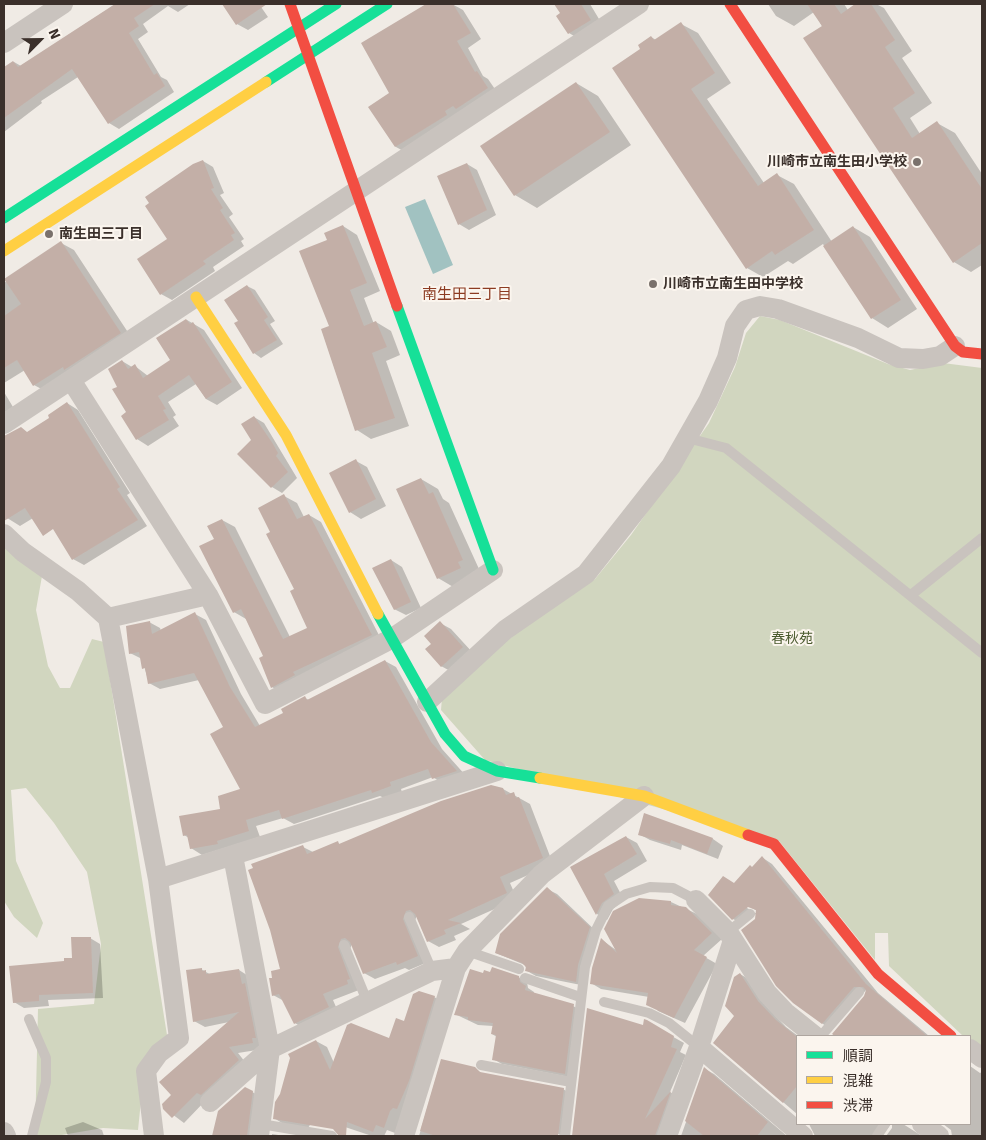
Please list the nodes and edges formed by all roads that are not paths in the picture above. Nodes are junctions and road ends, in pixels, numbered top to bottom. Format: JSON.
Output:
{"nodes":[{"id":1,"x":64,"y":4,"type":"edge"},
{"id":2,"x":290,"y":4,"type":"edge"},
{"id":3,"x":336,"y":4,"type":"edge"},
{"id":4,"x":387,"y":4,"type":"edge"},
{"id":5,"x":639,"y":4,"type":"edge"},
{"id":6,"x":730,"y":4,"type":"edge"},
{"id":7,"x":299,"y":28,"type":"junction"},
{"id":8,"x":4,"y":43,"type":"edge"},
{"id":9,"x":310,"y":55,"type":"junction"},
{"id":10,"x":355,"y":191,"type":"junction"},
{"id":11,"x":4,"y":218,"type":"edge"},
{"id":12,"x":4,"y":251,"type":"edge"},
{"id":13,"x":196,"y":297,"type":"junction"},
{"id":14,"x":955,"y":346,"type":"junction"},
{"id":15,"x":982,"y":354,"type":"edge"},
{"id":16,"x":71,"y":380,"type":"junction"},
{"id":17,"x":4,"y":424,"type":"edge"},
{"id":18,"x":687,"y":438,"type":"junction"},
{"id":19,"x":4,"y":534,"type":"edge"},
{"id":20,"x":982,"y":538,"type":"edge"},
{"id":21,"x":493,"y":570,"type":"joint"},
{"id":22,"x":911,"y":595,"type":"junction"},
{"id":23,"x":208,"y":596,"type":"junction"},
{"id":24,"x":108,"y":618,"type":"junction"},
{"id":25,"x":391,"y":639,"type":"junction"},
{"id":26,"x":982,"y":653,"type":"edge"},
{"id":27,"x":427,"y":702,"type":"junction"},
{"id":28,"x":497,"y":771,"type":"junction"},
{"id":29,"x":644,"y":796,"type":"junction"},
{"id":30,"x":233,"y":856,"type":"junction"},
{"id":31,"x":158,"y":879,"type":"junction"},
{"id":32,"x":696,"y":900,"type":"joint"},
{"id":33,"x":750,"y":914,"type":"dead end"},
{"id":34,"x":409,"y":917,"type":"dead end"},
{"id":35,"x":731,"y":936,"type":"junction"},
{"id":36,"x":344,"y":945,"type":"dead end"},
{"id":37,"x":467,"y":951,"type":"junction"},
{"id":38,"x":456,"y":968,"type":"junction"},
{"id":39,"x":519,"y":969,"type":"dead end"},
{"id":40,"x":432,"y":972,"type":"junction"},
{"id":41,"x":525,"y":978,"type":"dead end"},
{"id":42,"x":859,"y":992,"type":"dead end"},
{"id":43,"x":580,"y":997,"type":"junction"},
{"id":44,"x":367,"y":1001,"type":"junction"},
{"id":45,"x":604,"y":1002,"type":"dead end"},
{"id":46,"x":29,"y":1019,"type":"dead end"},
{"id":47,"x":814,"y":1035,"type":"edge"},
{"id":48,"x":822,"y":1035,"type":"edge"},
{"id":49,"x":948,"y":1035,"type":"edge"},
{"id":50,"x":699,"y":1047,"type":"junction"},
{"id":51,"x":270,"y":1049,"type":"junction"},
{"id":52,"x":971,"y":1050,"type":"edge"},
{"id":53,"x":982,"y":1058,"type":"edge"},
{"id":54,"x":481,"y":1066,"type":"dead end"},
{"id":55,"x":571,"y":1082,"type":"junction"},
{"id":56,"x":210,"y":1102,"type":"dead end"},
{"id":57,"x":884,"y":1125,"type":"edge"},
{"id":58,"x":923,"y":1125,"type":"edge"},
{"id":59,"x":260,"y":1130,"type":"edge"},
{"id":60,"x":4,"y":1132,"type":"edge"},
{"id":61,"x":669,"y":1135,"type":"edge"},
{"id":62,"x":6,"y":1136,"type":"edge"},
{"id":63,"x":32,"y":1136,"type":"edge"},
{"id":64,"x":154,"y":1136,"type":"edge"},
{"id":65,"x":332,"y":1136,"type":"edge"},
{"id":66,"x":404,"y":1136,"type":"edge"},
{"id":67,"x":565,"y":1136,"type":"edge"},
{"id":68,"x":804,"y":1136,"type":"edge"},
{"id":69,"x":877,"y":1136,"type":"edge"},
{"id":70,"x":939,"y":1136,"type":"edge"}],
"edges":[{"from":1,"to":8,"type":"street"},
{"from":2,"to":7,"type":"street"},
{"from":3,"to":7,"type":"street"},
{"from":4,"to":9,"type":"street"},
{"from":5,"to":10,"type":"street"},
{"from":6,"to":14,"type":"street"},
{"from":7,"to":9,"type":"street"},
{"from":7,"to":11,"type":"street"},
{"from":9,"to":10,"type":"street"},
{"from":9,"to":12,"type":"street"},
{"from":10,"to":13,"type":"street"},
{"from":10,"to":21,"type":"street"},
{"from":13,"to":16,"type":"street"},
{"from":13,"to":25,"type":"street"},
{"from":14,"to":15,"type":"street"},
{"from":14,"to":18,"type":"street"},
{"from":16,"to":17,"type":"street"},
{"from":16,"to":23,"type":"street"},
{"from":18,"to":22,"type":"lane"},
{"from":18,"to":27,"type":"street"},
{"from":19,"to":24,"type":"street"},
{"from":20,"to":22,"type":"lane"},
{"from":21,"to":25,"type":"street"},
{"from":22,"to":26,"type":"lane"},
{"from":23,"to":24,"type":"street"},
{"from":23,"to":25,"type":"street"},
{"from":24,"to":31,"type":"street"},
{"from":25,"to":27,"type":"street"},
{"from":27,"to":28,"type":"street"},
{"from":28,"to":29,"type":"street"},
{"from":28,"to":30,"type":"street"},
{"from":29,"to":37,"type":"street"},
{"from":29,"to":49,"type":"street"},
{"from":30,"to":31,"type":"street"},
{"from":30,"to":51,"type":"street"},
{"from":31,"to":64,"type":"street"},
{"from":32,"to":35,"type":"street"},
{"from":32,"to":43,"type":"lane"},
{"from":33,"to":35,"type":"lane"},
{"from":34,"to":40,"type":"lane"},
{"from":35,"to":47,"type":"street"},
{"from":35,"to":50,"type":"street"},
{"from":36,"to":44,"type":"lane"},
{"from":37,"to":38,"type":"street"},
{"from":37,"to":39,"type":"lane"},
{"from":38,"to":40,"type":"street"},
{"from":38,"to":66,"type":"street"},
{"from":40,"to":44,"type":"street"},
{"from":41,"to":43,"type":"lane"},
{"from":42,"to":48,"type":"lane"},
{"from":43,"to":55,"type":"lane"},
{"from":44,"to":51,"type":"street"},
{"from":45,"to":50,"type":"lane"},
{"from":46,"to":63,"type":"lane"},
{"from":50,"to":61,"type":"street"},
{"from":50,"to":68,"type":"street"},
{"from":51,"to":56,"type":"street"},
{"from":51,"to":59,"type":"street"},
{"from":52,"to":53,"type":"street"},
{"from":54,"to":55,"type":"lane"},
{"from":55,"to":67,"type":"lane"},
{"from":57,"to":69,"type":"lane"},
{"from":58,"to":70,"type":"street"},
{"from":59,"to":65,"type":"lane"},
{"from":60,"to":62,"type":"street"}]}
